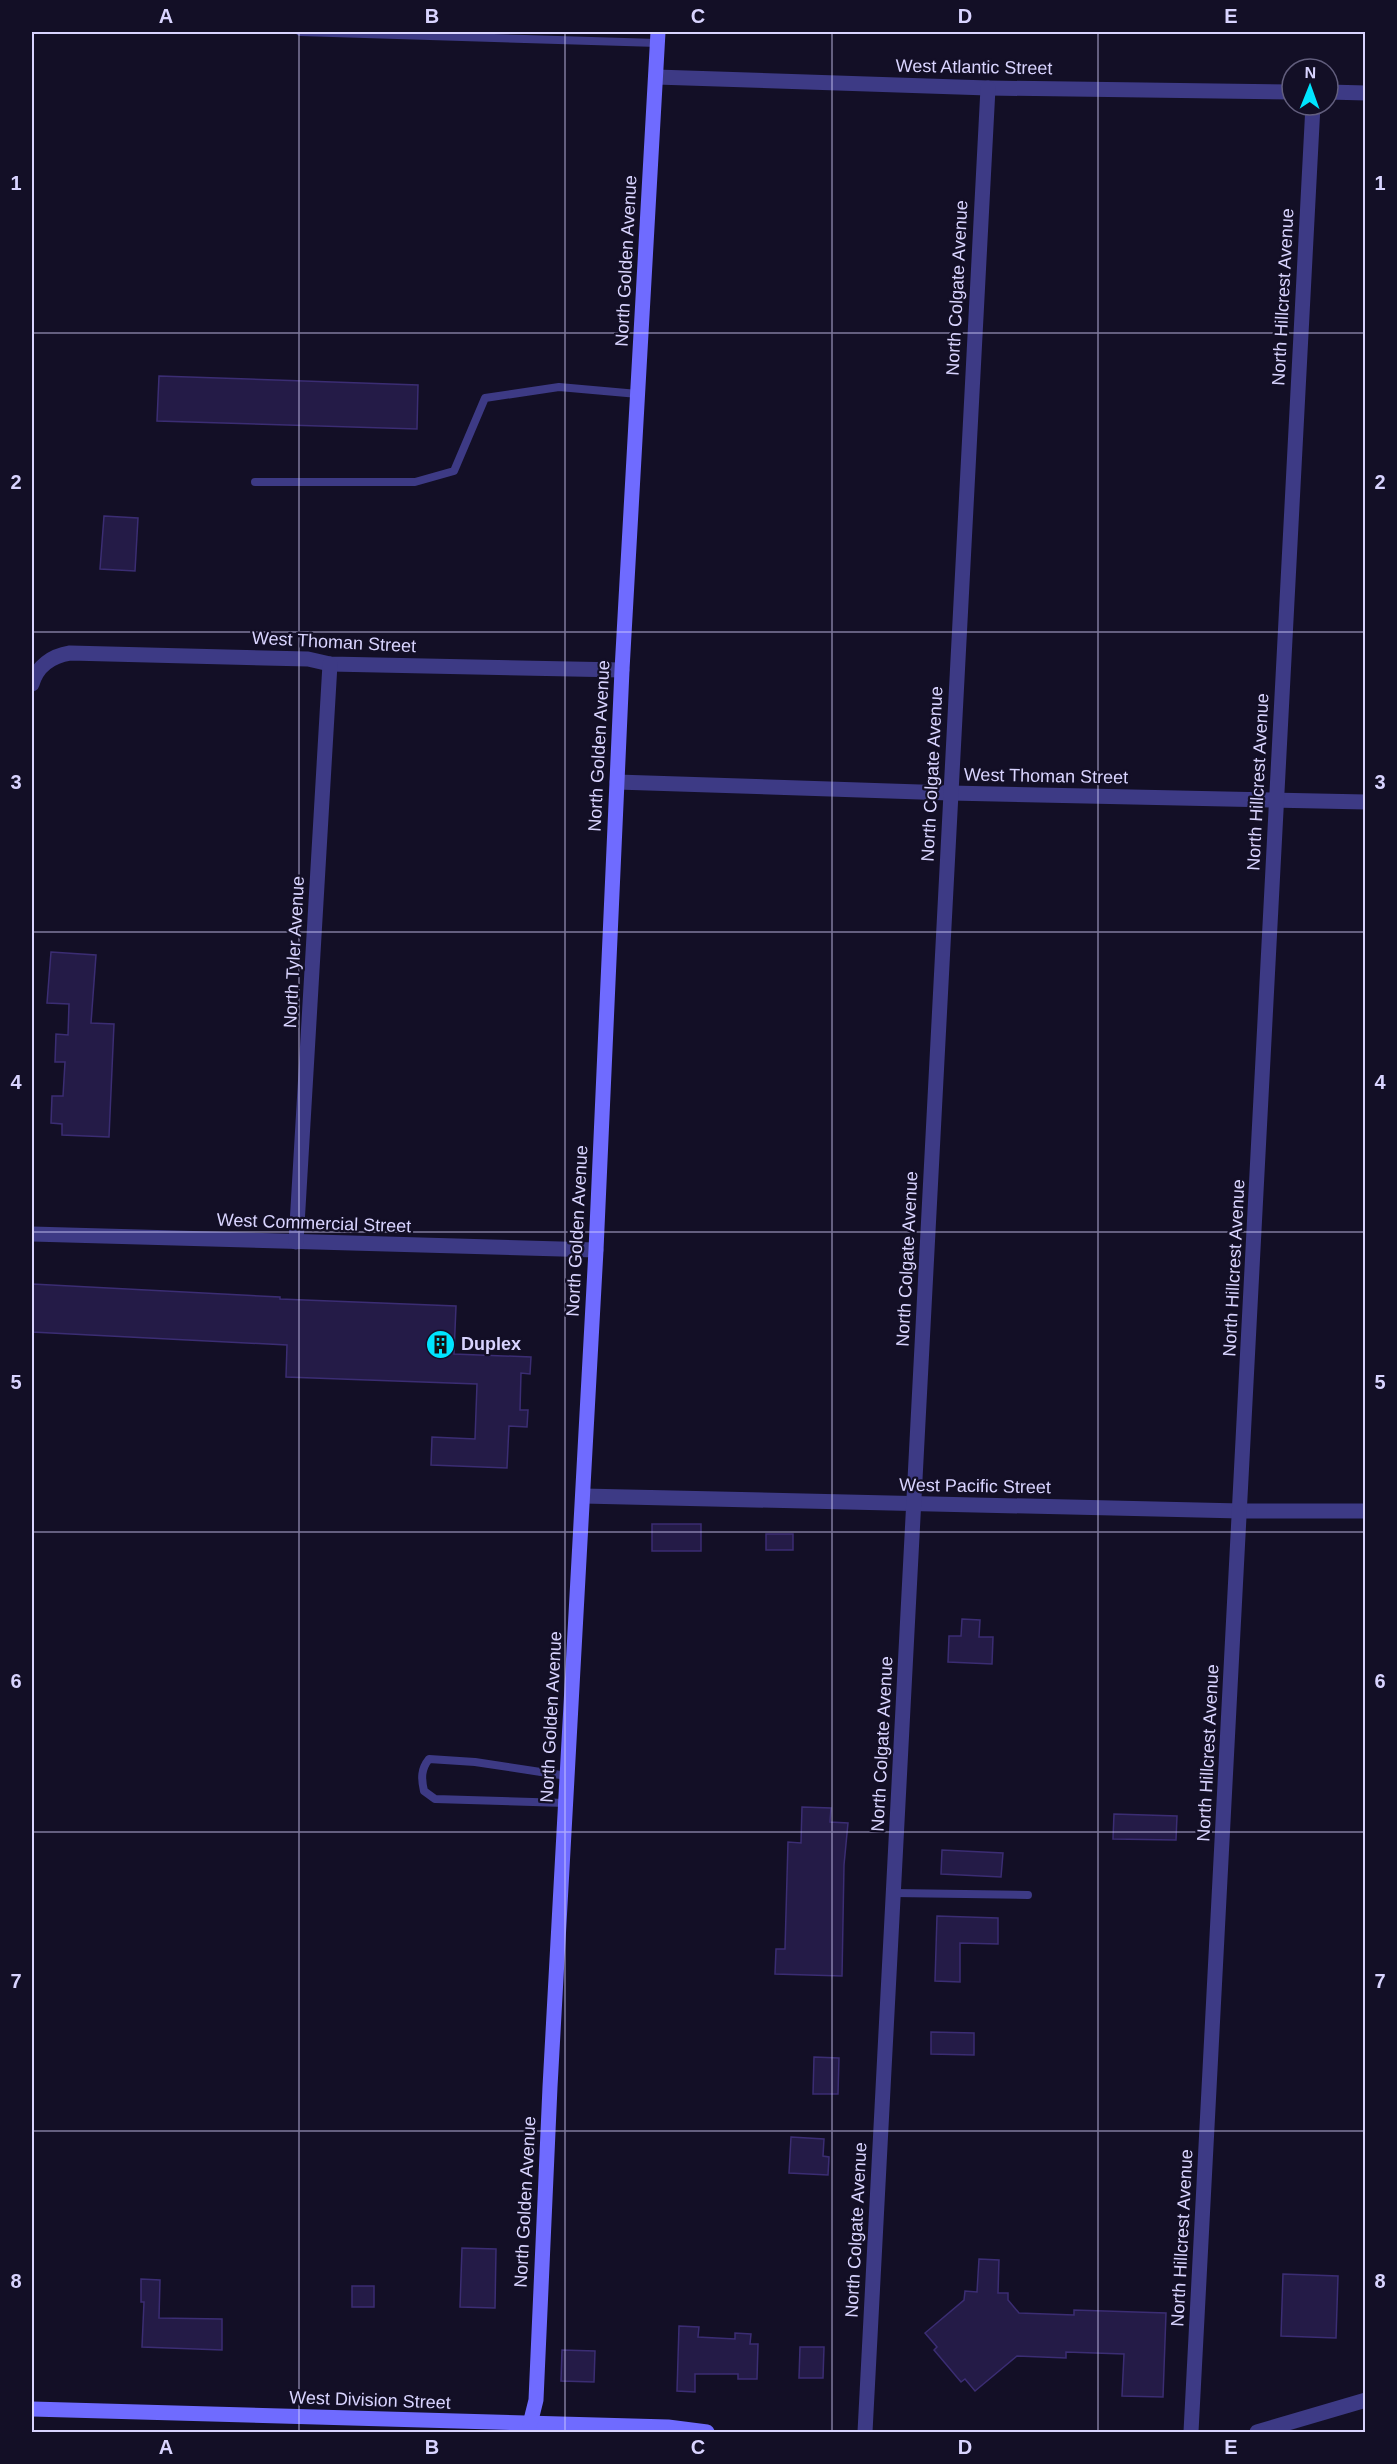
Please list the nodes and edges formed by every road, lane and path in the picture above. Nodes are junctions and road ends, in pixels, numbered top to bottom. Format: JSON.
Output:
{"nodes":[{"id":1,"x":300,"y":32,"type":"edge"},
{"id":2,"x":658,"y":37,"type":"edge"},
{"id":3,"x":656,"y":77,"type":"junction"},
{"id":4,"x":988,"y":88,"type":"junction"},
{"id":5,"x":1280,"y":92,"type":"edge"},
{"id":6,"x":1340,"y":93,"type":"edge"},
{"id":7,"x":1365,"y":93,"type":"edge"},
{"id":8,"x":1312,"y":117,"type":"edge"},
{"id":9,"x":638,"y":394,"type":"junction"},
{"id":10,"x":255,"y":482,"type":"dead end"},
{"id":11,"x":330,"y":664,"type":"junction"},
{"id":12,"x":622,"y":670,"type":"junction"},
{"id":13,"x":32,"y":684,"type":"edge"},
{"id":14,"x":617,"y":782,"type":"junction"},
{"id":15,"x":950,"y":793,"type":"junction"},
{"id":16,"x":1277,"y":800,"type":"junction"},
{"id":17,"x":1365,"y":802,"type":"edge"},
{"id":18,"x":32,"y":1234,"type":"edge"},
{"id":19,"x":296,"y":1242,"type":"junction"},
{"id":20,"x":596,"y":1250,"type":"junction"},
{"id":21,"x":583,"y":1496,"type":"junction"},
{"id":22,"x":914,"y":1504,"type":"junction"},
{"id":23,"x":1241,"y":1511,"type":"junction"},
{"id":24,"x":1365,"y":1511,"type":"edge"},
{"id":25,"x":567,"y":1776,"type":"junction"},
{"id":26,"x":566,"y":1803,"type":"junction"},
{"id":27,"x":894,"y":1893,"type":"junction"},
{"id":28,"x":1028,"y":1895,"type":"dead end"},
{"id":29,"x":1365,"y":2400,"type":"edge"},
{"id":30,"x":32,"y":2409,"type":"edge"},
{"id":31,"x":529,"y":2428,"type":"edge"},
{"id":32,"x":707,"y":2433,"type":"edge"},
{"id":33,"x":865,"y":2433,"type":"edge"},
{"id":34,"x":1191,"y":2433,"type":"edge"},
{"id":35,"x":1257,"y":2433,"type":"edge"}],
"edges":[{"from":1,"to":2,"type":"lane"},
{"from":2,"to":3,"type":"street","name":"North Golden Avenue"},
{"from":3,"to":4,"type":"street","name":"West Atlantic Street"},
{"from":3,"to":9,"type":"street","name":"North Golden Avenue"},
{"from":4,"to":5,"type":"street","name":"West Atlantic Street"},
{"from":4,"to":15,"type":"street","name":"North Colgate Avenue"},
{"from":6,"to":7,"type":"street"},
{"from":8,"to":16,"type":"street","name":"North Hillcrest Avenue"},
{"from":9,"to":10,"type":"lane"},
{"from":9,"to":12,"type":"street","name":"North Golden Avenue"},
{"from":11,"to":12,"type":"street","name":"West Thoman Street"},
{"from":11,"to":13,"type":"street","name":"West Thoman Street"},
{"from":11,"to":19,"type":"street","name":"North Tyler Avenue"},
{"from":12,"to":14,"type":"street","name":"North Golden Avenue"},
{"from":14,"to":15,"type":"street","name":"West Thoman Street"},
{"from":14,"to":20,"type":"street","name":"North Golden Avenue"},
{"from":15,"to":16,"type":"street","name":"West Thoman Street"},
{"from":15,"to":22,"type":"street","name":"North Colgate Avenue"},
{"from":16,"to":17,"type":"street","name":"West Thoman Street"},
{"from":16,"to":23,"type":"street","name":"North Hillcrest Avenue"},
{"from":18,"to":19,"type":"street","name":"West Commercial Street"},
{"from":19,"to":20,"type":"street","name":"West Commercial Street"},
{"from":20,"to":21,"type":"street","name":"North Golden Avenue"},
{"from":21,"to":22,"type":"street","name":"West Pacific Street"},
{"from":21,"to":25,"type":"street","name":"North Golden Avenue"},
{"from":22,"to":23,"type":"street","name":"West Pacific Street"},
{"from":22,"to":27,"type":"street","name":"North Colgate Avenue"},
{"from":23,"to":24,"type":"street","name":"West Pacific Street"},
{"from":23,"to":34,"type":"street","name":"North Hillcrest Avenue"},
{"from":25,"to":26,"type":"street","name":"North Golden Avenue"},
{"from":25,"to":26,"type":"lane"},
{"from":26,"to":31,"type":"street","name":"North Golden Avenue"},
{"from":27,"to":28,"type":"lane"},
{"from":27,"to":33,"type":"street","name":"North Colgate Avenue"},
{"from":29,"to":35,"type":"street"},
{"from":30,"to":31,"type":"street","name":"West Division Street"},
{"from":31,"to":32,"type":"street","name":"West Division Street"}]}
